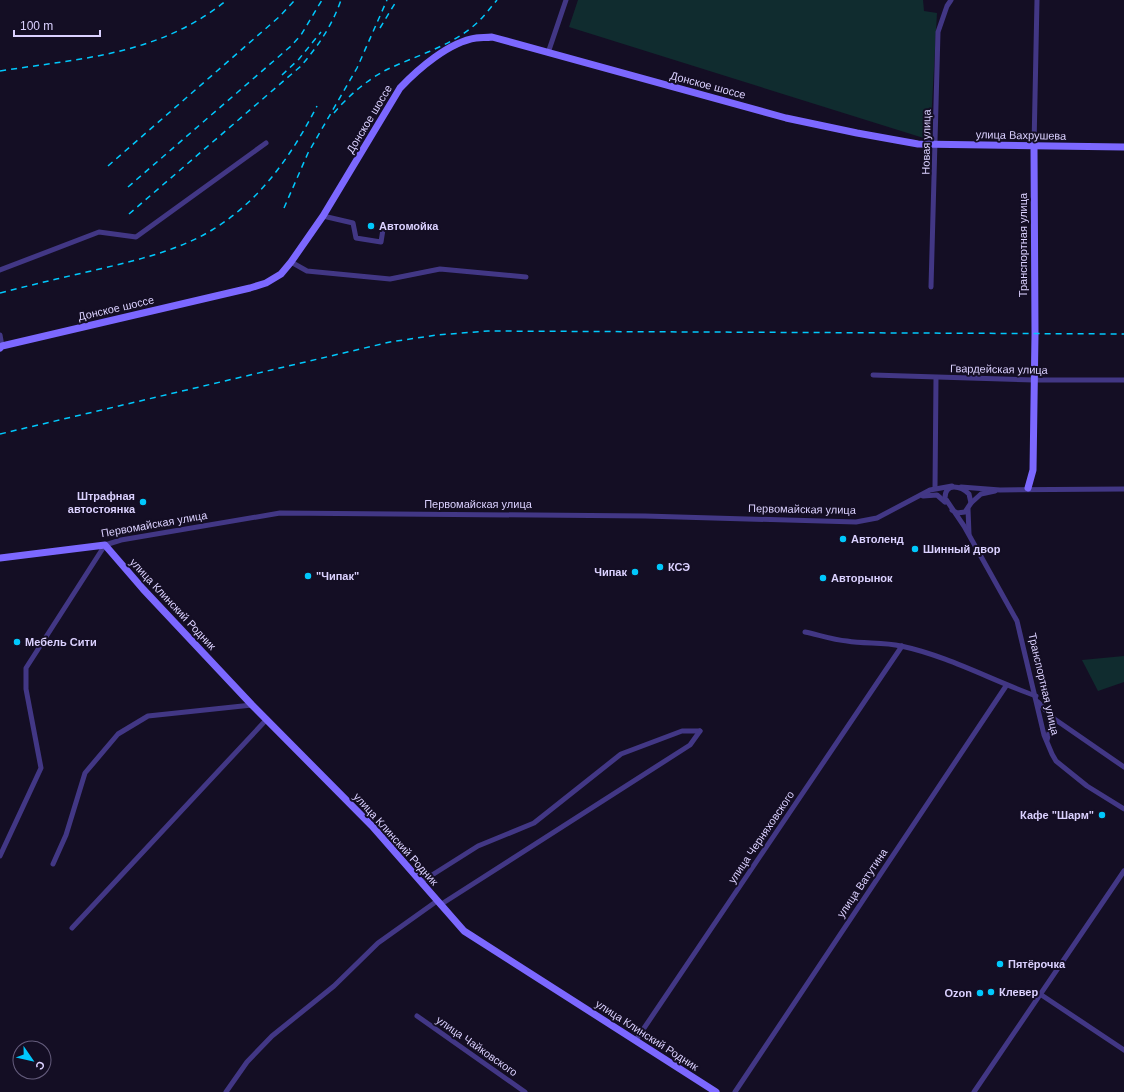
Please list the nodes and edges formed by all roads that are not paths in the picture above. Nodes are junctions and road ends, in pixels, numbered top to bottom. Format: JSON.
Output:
{"nodes":[{"id":1,"x":566,"y":0,"type":"edge"},
{"id":2,"x":951,"y":0,"type":"edge"},
{"id":3,"x":1037,"y":0,"type":"edge"},
{"id":4,"x":548,"y":53,"type":"junction"},
{"id":5,"x":266,"y":143,"type":"dead end"},
{"id":6,"x":918,"y":144,"type":"joint"},
{"id":7,"x":936,"y":144,"type":"junction"},
{"id":8,"x":1034,"y":146,"type":"junction"},
{"id":9,"x":1124,"y":147,"type":"edge"},
{"id":10,"x":323,"y":216,"type":"junction"},
{"id":11,"x":384,"y":223,"type":"dead end"},
{"id":12,"x":291,"y":262,"type":"junction"},
{"id":13,"x":0,"y":270,"type":"edge"},
{"id":14,"x":526,"y":277,"type":"dead end"},
{"id":15,"x":931,"y":287,"type":"dead end"},
{"id":16,"x":0,"y":335,"type":"edge"},
{"id":17,"x":1,"y":347,"type":"edge"},
{"id":18,"x":873,"y":375,"type":"dead end"},
{"id":19,"x":936,"y":378,"type":"junction"},
{"id":20,"x":1034,"y":380,"type":"junction"},
{"id":21,"x":1124,"y":380,"type":"edge"},
{"id":22,"x":952,"y":486,"type":"junction"},
{"id":23,"x":959,"y":487,"type":"junction"},
{"id":24,"x":935,"y":488,"type":"junction"},
{"id":25,"x":1028,"y":488,"type":"junction"},
{"id":26,"x":1124,"y":488,"type":"edge"},
{"id":27,"x":1000,"y":490,"type":"junction"},
{"id":28,"x":911,"y":501,"type":"junction"},
{"id":29,"x":947,"y":504,"type":"junction"},
{"id":30,"x":971,"y":504,"type":"junction"},
{"id":31,"x":968,"y":509,"type":"junction"},
{"id":32,"x":952,"y":510,"type":"junction"},
{"id":33,"x":970,"y":539,"type":"junction"},
{"id":34,"x":105,"y":546,"type":"junction"},
{"id":35,"x":0,"y":558,"type":"edge"},
{"id":36,"x":805,"y":632,"type":"dead end"},
{"id":37,"x":902,"y":646,"type":"junction"},
{"id":38,"x":1006,"y":686,"type":"junction"},
{"id":39,"x":1036,"y":699,"type":"junction"},
{"id":40,"x":252,"y":705,"type":"junction"},
{"id":41,"x":1053,"y":718,"type":"junction"},
{"id":42,"x":267,"y":720,"type":"junction"},
{"id":43,"x":1047,"y":746,"type":"junction"},
{"id":44,"x":1124,"y":767,"type":"edge"},
{"id":45,"x":1124,"y":809,"type":"edge"},
{"id":46,"x":0,"y":856,"type":"edge"},
{"id":47,"x":53,"y":864,"type":"dead end"},
{"id":48,"x":1124,"y":871,"type":"edge"},
{"id":49,"x":421,"y":882,"type":"junction"},
{"id":50,"x":439,"y":903,"type":"junction"},
{"id":51,"x":72,"y":928,"type":"dead end"},
{"id":52,"x":1040,"y":994,"type":"junction"},
{"id":53,"x":417,"y":1016,"type":"dead end"},
{"id":54,"x":636,"y":1040,"type":"junction"},
{"id":55,"x":1124,"y":1050,"type":"edge"},
{"id":56,"x":226,"y":1092,"type":"edge"},
{"id":57,"x":525,"y":1092,"type":"edge"},
{"id":58,"x":716,"y":1092,"type":"edge"},
{"id":59,"x":735,"y":1092,"type":"edge"},
{"id":60,"x":974,"y":1092,"type":"edge"}],
"edges":[{"from":1,"to":4,"type":"street"},
{"from":2,"to":7,"type":"street","name":"Новая улица"},
{"from":3,"to":8,"type":"street","name":"Транспортная улица"},
{"from":4,"to":6,"type":"main road","name":"Донское шоссе"},
{"from":4,"to":10,"type":"main road","name":"Донское шоссе"},
{"from":5,"to":13,"type":"street"},
{"from":6,"to":7,"type":"main road","name":"улица Вахрушева"},
{"from":7,"to":8,"type":"main road","name":"улица Вахрушева"},
{"from":7,"to":15,"type":"street","name":"Новая улица"},
{"from":8,"to":9,"type":"main road","name":"улица Вахрушева"},
{"from":8,"to":20,"type":"main road","name":"Транспортная улица"},
{"from":10,"to":11,"type":"street"},
{"from":10,"to":12,"type":"main road","name":"Донское шоссе"},
{"from":12,"to":14,"type":"street"},
{"from":12,"to":17,"type":"main road","name":"Донское шоссе"},
{"from":16,"to":17,"type":"street"},
{"from":18,"to":19,"type":"street","name":"Гвардейская улица"},
{"from":19,"to":20,"type":"street","name":"Гвардейская улица"},
{"from":19,"to":24,"type":"street"},
{"from":20,"to":21,"type":"street","name":"Гвардейская улица"},
{"from":20,"to":25,"type":"main road","name":"Транспортная улица"},
{"from":22,"to":23,"type":"street"},
{"from":22,"to":24,"type":"street","name":"Первомайская улица"},
{"from":22,"to":29,"type":"street"},
{"from":23,"to":27,"type":"street"},
{"from":23,"to":30,"type":"street"},
{"from":24,"to":28,"type":"street","name":"Первомайская улица"},
{"from":25,"to":26,"type":"street"},
{"from":25,"to":27,"type":"street"},
{"from":27,"to":30,"type":"street"},
{"from":28,"to":29,"type":"street"},
{"from":28,"to":34,"type":"street","name":"Первомайская улица"},
{"from":29,"to":32,"type":"street"},
{"from":30,"to":31,"type":"street"},
{"from":31,"to":32,"type":"street"},
{"from":31,"to":33,"type":"street"},
{"from":32,"to":33,"type":"street","name":"Транспортная улица"},
{"from":33,"to":39,"type":"street","name":"Транспортная улица"},
{"from":34,"to":35,"type":"main road","name":"Первомайская улица"},
{"from":34,"to":40,"type":"main road","name":"улица Клинский Родник"},
{"from":34,"to":46,"type":"street"},
{"from":36,"to":37,"type":"street"},
{"from":37,"to":38,"type":"street"},
{"from":37,"to":54,"type":"street","name":"улица Черняховского"},
{"from":38,"to":39,"type":"street"},
{"from":38,"to":59,"type":"street","name":"улица Ватутина"},
{"from":39,"to":41,"type":"street"},
{"from":39,"to":43,"type":"street","name":"Транспортная улица"},
{"from":40,"to":42,"type":"main road","name":"улица Клинский Родник"},
{"from":40,"to":47,"type":"street"},
{"from":41,"to":43,"type":"street"},
{"from":41,"to":44,"type":"street"},
{"from":42,"to":49,"type":"main road","name":"улица Клинский Родник"},
{"from":42,"to":51,"type":"street"},
{"from":43,"to":45,"type":"street","name":"Транспортная улица"},
{"from":48,"to":52,"type":"street"},
{"from":49,"to":50,"type":"main road","name":"улица Клинский Родник"},
{"from":49,"to":50,"type":"street"},
{"from":50,"to":54,"type":"main road","name":"улица Клинский Родник"},
{"from":50,"to":56,"type":"street"},
{"from":52,"to":55,"type":"street"},
{"from":52,"to":60,"type":"street"},
{"from":53,"to":57,"type":"street","name":"улица Чайковского"},
{"from":54,"to":58,"type":"main road","name":"улица Клинский Родник"}]}
